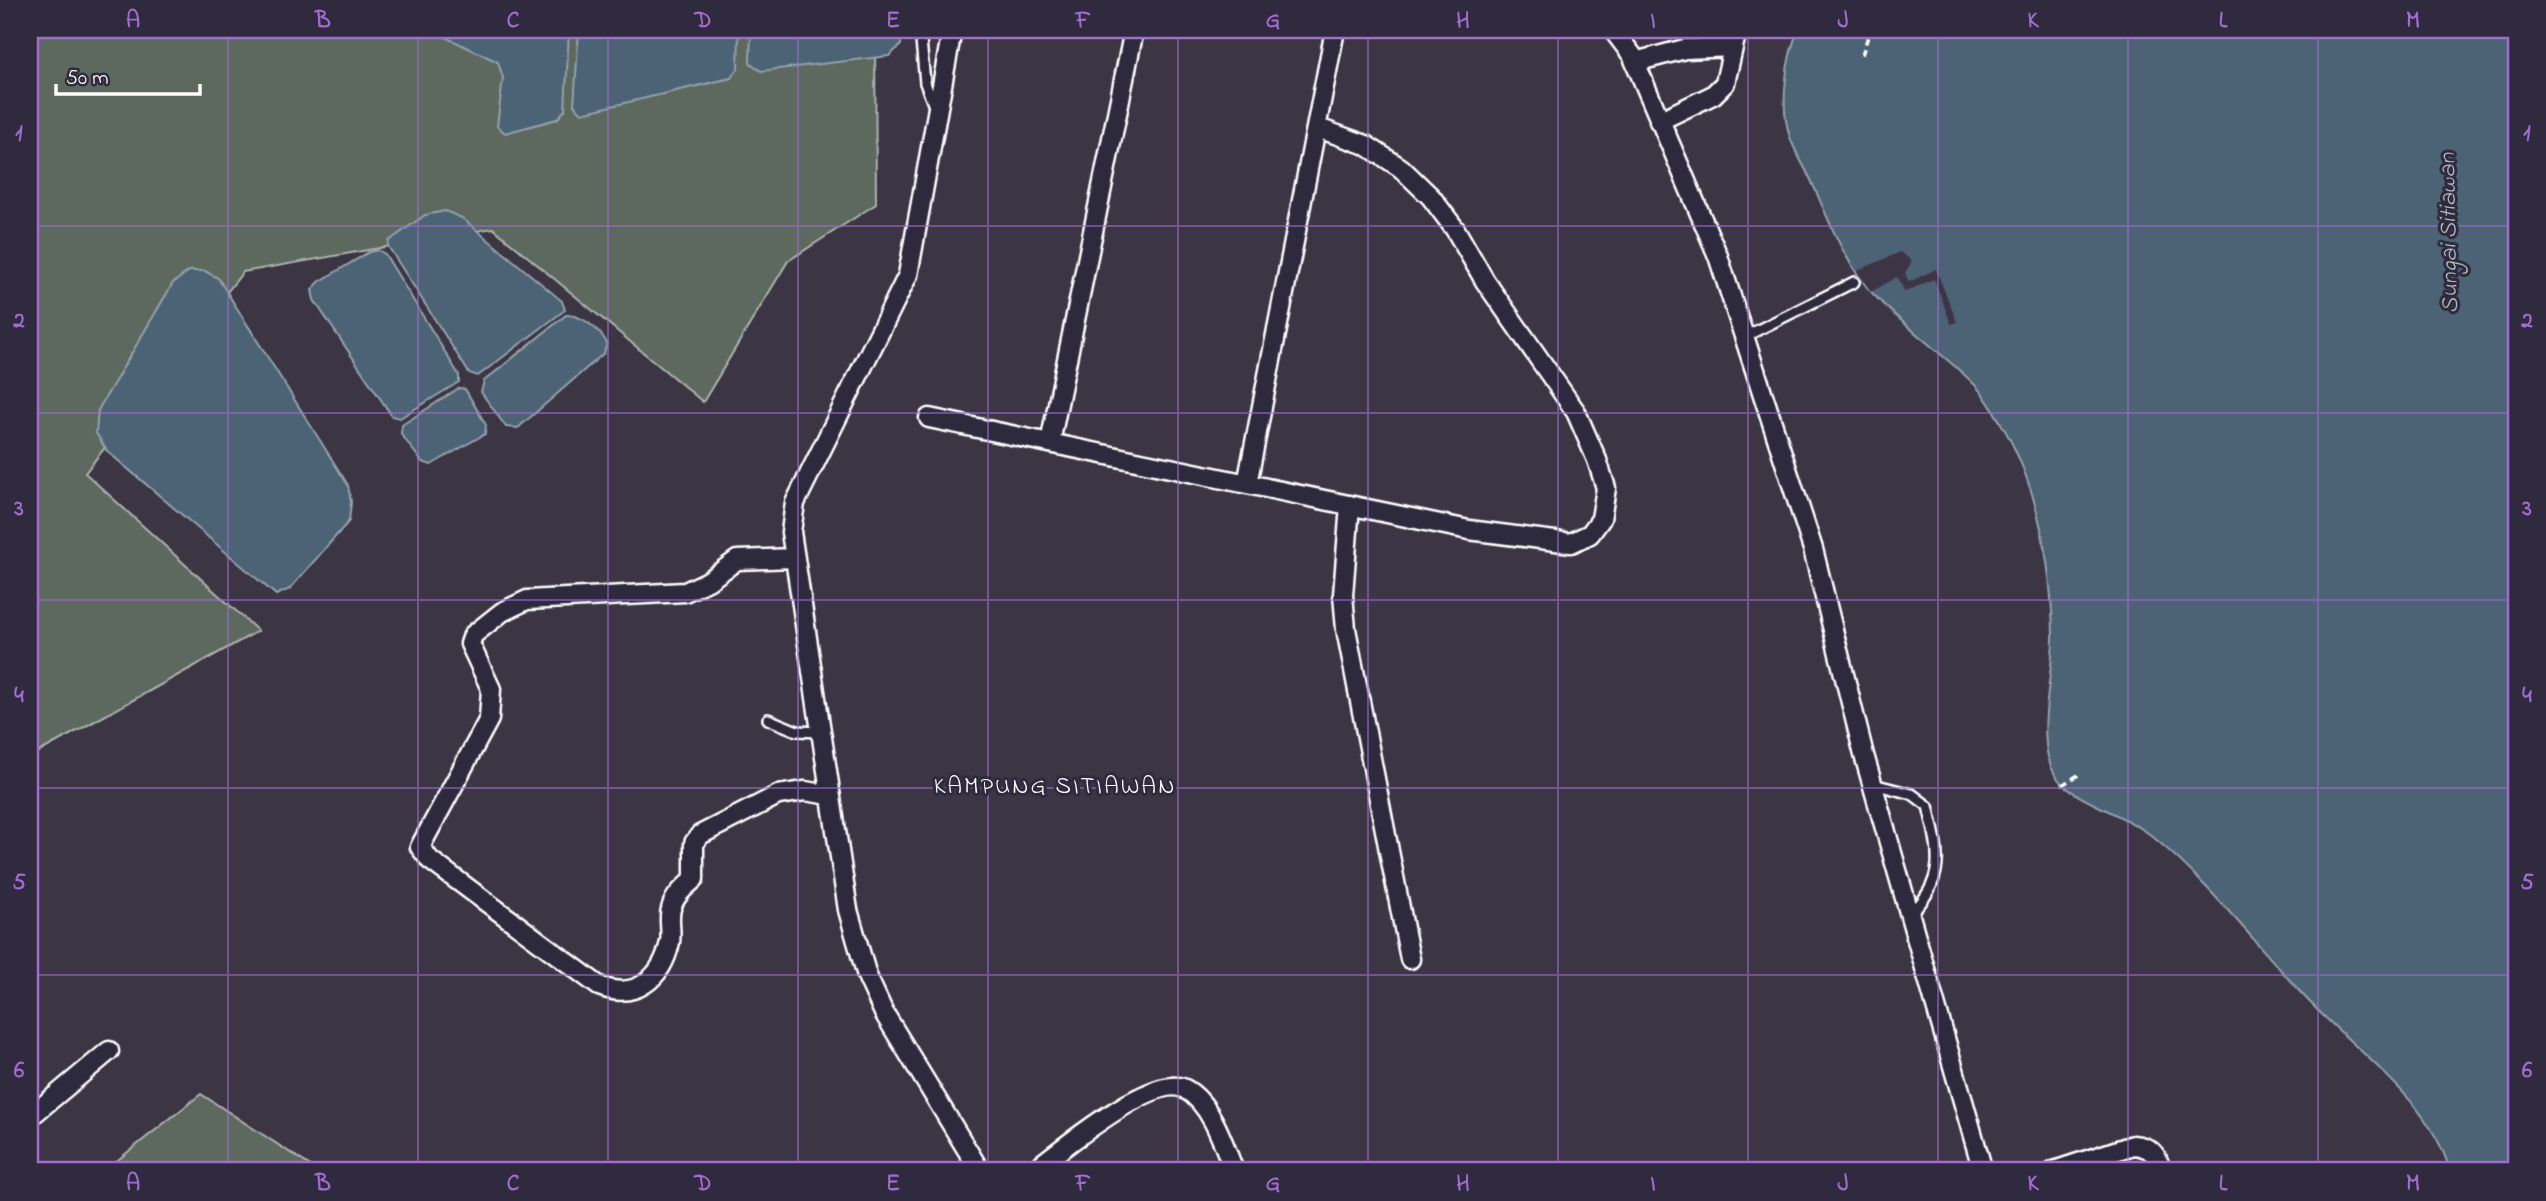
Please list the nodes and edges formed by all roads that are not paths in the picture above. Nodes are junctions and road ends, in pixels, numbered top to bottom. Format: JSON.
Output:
{"nodes":[{"id":1,"x":920,"y":30,"type":"edge"},
{"id":2,"x":952,"y":30,"type":"edge"},
{"id":3,"x":1134,"y":30,"type":"edge"},
{"id":4,"x":1335,"y":30,"type":"edge"},
{"id":5,"x":1613,"y":30,"type":"edge"},
{"id":6,"x":1735,"y":38,"type":"edge"},
{"id":7,"x":1635,"y":62,"type":"junction"},
{"id":8,"x":937,"y":113,"type":"junction"},
{"id":9,"x":1659,"y":121,"type":"junction"},
{"id":10,"x":1318,"y":128,"type":"junction"},
{"id":11,"x":1854,"y":282,"type":"dead end"},
{"id":12,"x":1744,"y":337,"type":"junction"},
{"id":13,"x":929,"y":418,"type":"dead end"},
{"id":14,"x":1050,"y":443,"type":"junction"},
{"id":15,"x":1247,"y":484,"type":"junction"},
{"id":16,"x":1350,"y":505,"type":"junction"},
{"id":17,"x":793,"y":558,"type":"junction"},
{"id":18,"x":768,"y":719,"type":"dead end"},
{"id":19,"x":820,"y":732,"type":"junction"},
{"id":20,"x":1873,"y":784,"type":"junction"},
{"id":21,"x":830,"y":795,"type":"junction"},
{"id":22,"x":1910,"y":915,"type":"junction"},
{"id":23,"x":1410,"y":959,"type":"dead end"},
{"id":24,"x":109,"y":1051,"type":"dead end"},
{"id":25,"x":30,"y":1117,"type":"edge"},
{"id":26,"x":980,"y":1171,"type":"edge"},
{"id":27,"x":1033,"y":1171,"type":"edge"},
{"id":28,"x":1234,"y":1171,"type":"edge"},
{"id":29,"x":1983,"y":1171,"type":"edge"},
{"id":30,"x":2054,"y":1171,"type":"edge"},
{"id":31,"x":2161,"y":1171,"type":"edge"}],
"edges":[{"from":1,"to":8,"type":"lane"},
{"from":2,"to":8,"type":"street"},
{"from":3,"to":14,"type":"street"},
{"from":4,"to":10,"type":"street"},
{"from":5,"to":7,"type":"street"},
{"from":6,"to":7,"type":"street"},
{"from":6,"to":9,"type":"street"},
{"from":7,"to":9,"type":"street"},
{"from":8,"to":17,"type":"street"},
{"from":9,"to":12,"type":"street"},
{"from":10,"to":15,"type":"street"},
{"from":10,"to":16,"type":"street"},
{"from":11,"to":12,"type":"lane"},
{"from":12,"to":20,"type":"street"},
{"from":13,"to":14,"type":"street"},
{"from":14,"to":15,"type":"street"},
{"from":15,"to":16,"type":"street"},
{"from":16,"to":23,"type":"street"},
{"from":17,"to":19,"type":"street"},
{"from":17,"to":21,"type":"street"},
{"from":18,"to":19,"type":"lane"},
{"from":19,"to":21,"type":"street"},
{"from":20,"to":22,"type":"street"},
{"from":20,"to":22,"type":"lane"},
{"from":21,"to":26,"type":"street"},
{"from":22,"to":29,"type":"street"},
{"from":24,"to":25,"type":"street"},
{"from":27,"to":28,"type":"street"},
{"from":30,"to":31,"type":"street"}]}
